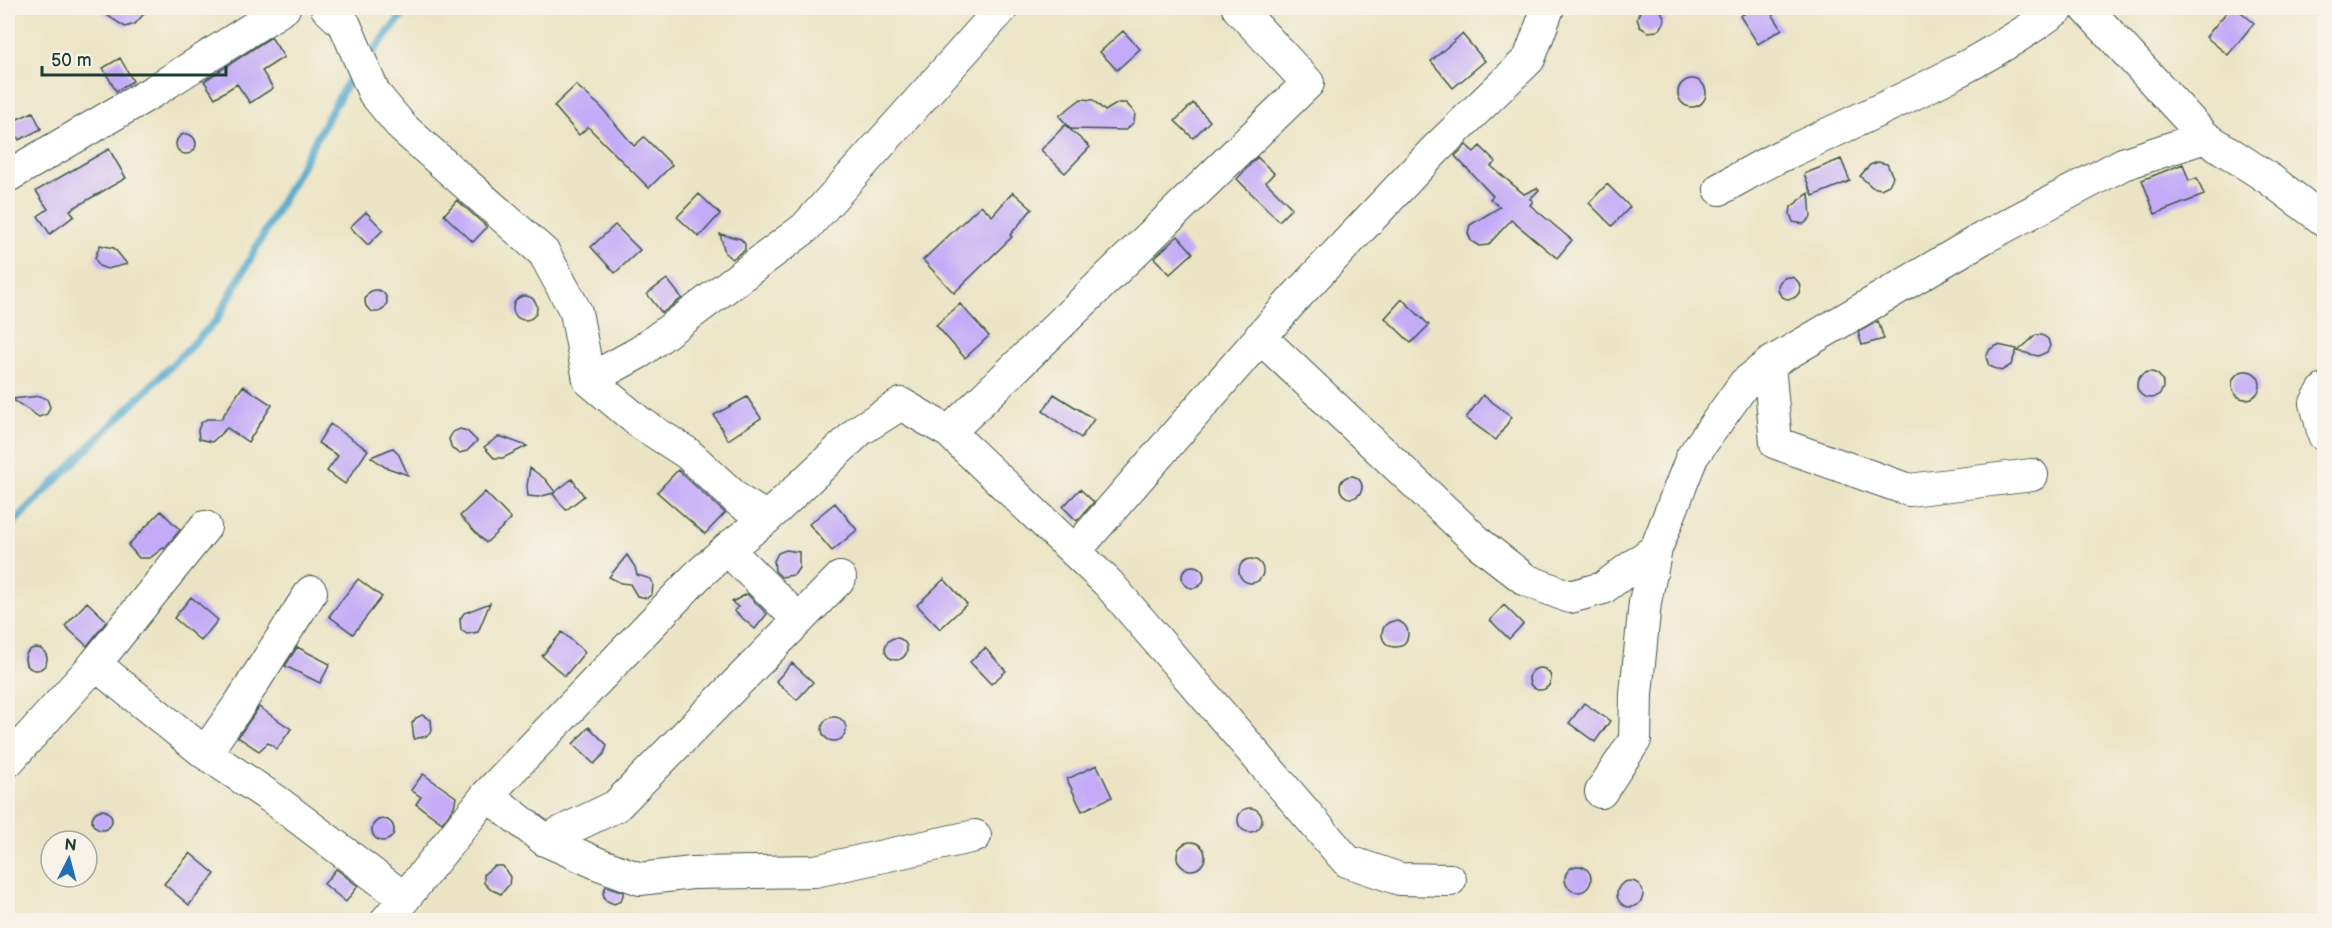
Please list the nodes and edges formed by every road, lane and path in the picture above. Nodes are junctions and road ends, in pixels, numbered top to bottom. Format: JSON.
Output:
{"nodes":[{"id":1,"x":284,"y":8,"type":"edge"},
{"id":2,"x":327,"y":8,"type":"edge"},
{"id":3,"x":1238,"y":8,"type":"edge"},
{"id":4,"x":1548,"y":8,"type":"edge"},
{"id":5,"x":2059,"y":8,"type":"edge"},
{"id":6,"x":2086,"y":8,"type":"edge"},
{"id":7,"x":987,"y":13,"type":"edge"},
{"id":8,"x":2205,"y":137,"type":"junction"},
{"id":9,"x":8,"y":176,"type":"edge"},
{"id":10,"x":1720,"y":189,"type":"dead end"},
{"id":11,"x":2325,"y":220,"type":"edge"},
{"id":12,"x":1260,"y":338,"type":"junction"},
{"id":13,"x":1769,"y":364,"type":"junction"},
{"id":14,"x":589,"y":380,"type":"junction"},
{"id":15,"x":2325,"y":390,"type":"edge"},
{"id":16,"x":949,"y":432,"type":"junction"},
{"id":17,"x":2325,"y":435,"type":"edge"},
{"id":18,"x":2032,"y":475,"type":"dead end"},
{"id":19,"x":767,"y":518,"type":"junction"},
{"id":20,"x":205,"y":527,"type":"dead end"},
{"id":21,"x":727,"y":549,"type":"junction"},
{"id":22,"x":1656,"y":549,"type":"junction"},
{"id":23,"x":1076,"y":551,"type":"junction"},
{"id":24,"x":840,"y":578,"type":"dead end"},
{"id":25,"x":310,"y":592,"type":"dead end"},
{"id":26,"x":799,"y":620,"type":"junction"},
{"id":27,"x":95,"y":664,"type":"junction"},
{"id":28,"x":205,"y":753,"type":"junction"},
{"id":29,"x":8,"y":761,"type":"edge"},
{"id":30,"x":1601,"y":792,"type":"dead end"},
{"id":31,"x":487,"y":795,"type":"junction"},
{"id":32,"x":975,"y":836,"type":"dead end"},
{"id":33,"x":545,"y":840,"type":"junction"},
{"id":34,"x":1450,"y":880,"type":"dead end"},
{"id":35,"x":395,"y":909,"type":"edge"}],
"edges":[{"from":1,"to":9,"type":"street"},
{"from":2,"to":14,"type":"street"},
{"from":3,"to":16,"type":"street"},
{"from":4,"to":12,"type":"street"},
{"from":5,"to":10,"type":"street"},
{"from":6,"to":8,"type":"street"},
{"from":7,"to":14,"type":"street"},
{"from":8,"to":11,"type":"street"},
{"from":8,"to":13,"type":"street"},
{"from":12,"to":22,"type":"street"},
{"from":12,"to":23,"type":"street"},
{"from":13,"to":18,"type":"street"},
{"from":13,"to":22,"type":"street"},
{"from":14,"to":19,"type":"street"},
{"from":15,"to":17,"type":"street"},
{"from":16,"to":19,"type":"street"},
{"from":16,"to":23,"type":"street"},
{"from":19,"to":21,"type":"street"},
{"from":20,"to":27,"type":"street"},
{"from":21,"to":26,"type":"street"},
{"from":21,"to":31,"type":"street"},
{"from":22,"to":30,"type":"street"},
{"from":23,"to":34,"type":"street"},
{"from":24,"to":26,"type":"street"},
{"from":25,"to":28,"type":"street"},
{"from":26,"to":33,"type":"street"},
{"from":27,"to":28,"type":"street"},
{"from":27,"to":29,"type":"street"},
{"from":28,"to":35,"type":"street"},
{"from":31,"to":33,"type":"street"},
{"from":31,"to":35,"type":"street"},
{"from":32,"to":33,"type":"street"}]}
